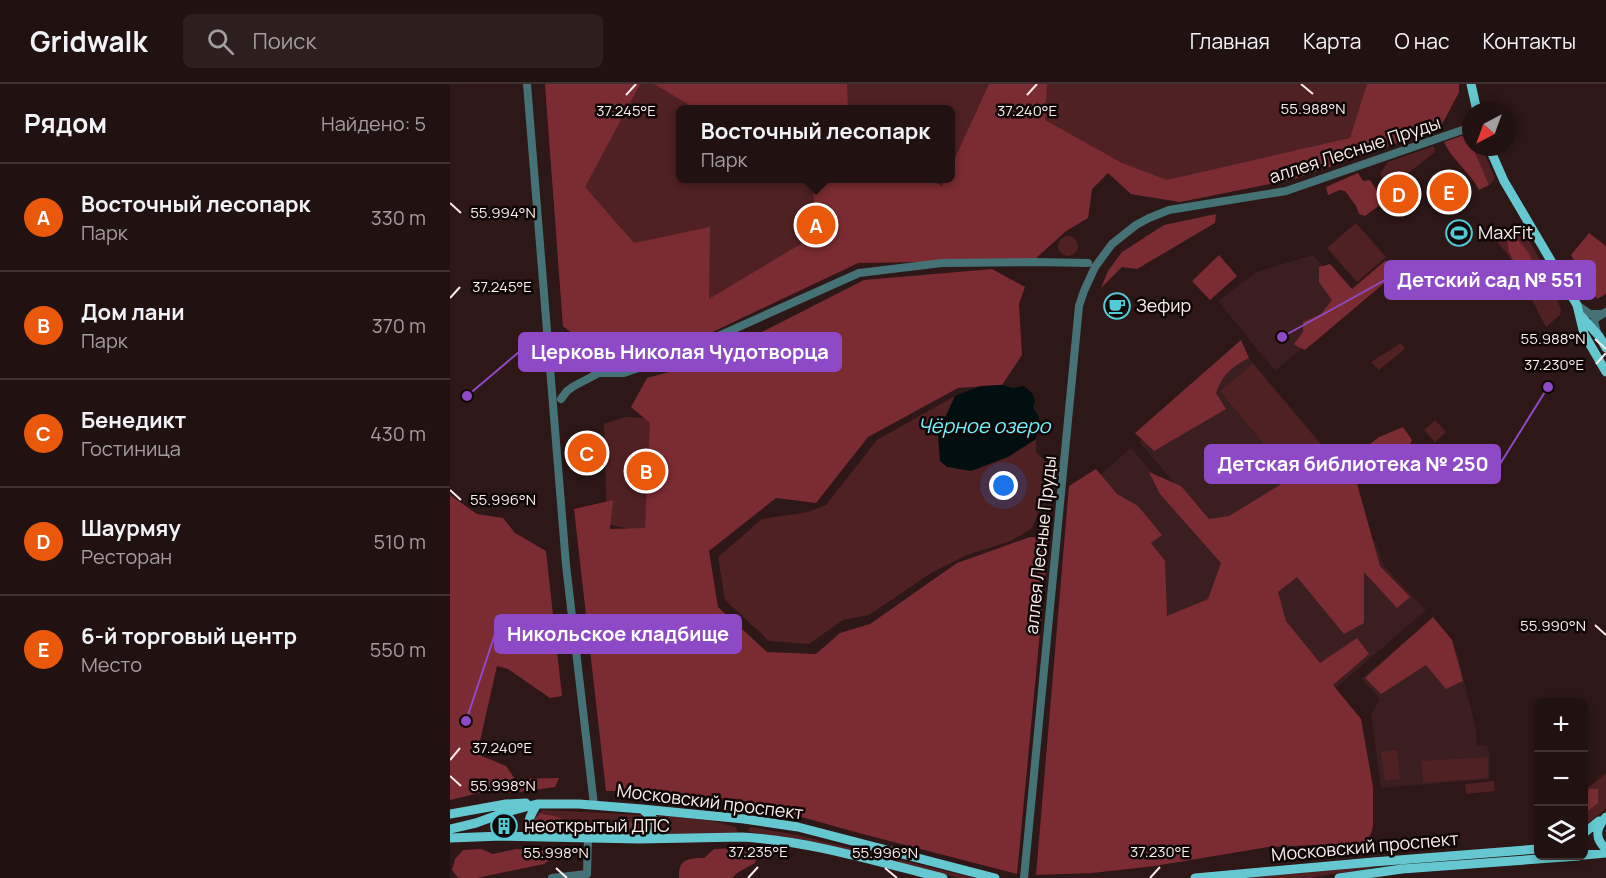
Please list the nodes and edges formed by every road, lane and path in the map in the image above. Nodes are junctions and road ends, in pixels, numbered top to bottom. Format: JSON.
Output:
{"nodes":[{"id":1,"x":527,"y":84,"type":"edge"},
{"id":2,"x":1471,"y":84,"type":"edge"},
{"id":3,"x":1475,"y":102,"type":"edge"},
{"id":4,"x":1462,"y":130,"type":"edge"},
{"id":5,"x":1493,"y":156,"type":"edge"},
{"id":6,"x":1088,"y":263,"type":"dead end"},
{"id":7,"x":1580,"y":311,"type":"junction"},
{"id":8,"x":1604,"y":313,"type":"edge"},
{"id":9,"x":1599,"y":336,"type":"junction"},
{"id":10,"x":558,"y":346,"type":"dead end"},
{"id":11,"x":1606,"y":348,"type":"edge"},
{"id":12,"x":1606,"y":372,"type":"edge"},
{"id":13,"x":599,"y":373,"type":"junction"},
{"id":14,"x":563,"y":394,"type":"dead end"},
{"id":15,"x":506,"y":804,"type":"junction"},
{"id":16,"x":537,"y":804,"type":"junction"},
{"id":17,"x":594,"y":806,"type":"junction"},
{"id":18,"x":642,"y":809,"type":"junction"},
{"id":19,"x":450,"y":814,"type":"edge"},
{"id":20,"x":1606,"y":816,"type":"edge"},
{"id":21,"x":744,"y":819,"type":"junction"},
{"id":22,"x":482,"y":822,"type":"junction"},
{"id":23,"x":452,"y":828,"type":"edge"},
{"id":24,"x":1588,"y":829,"type":"edge"},
{"id":25,"x":742,"y":837,"type":"junction"},
{"id":26,"x":450,"y":838,"type":"edge"},
{"id":27,"x":544,"y":838,"type":"junction"},
{"id":28,"x":588,"y":839,"type":"junction"},
{"id":29,"x":645,"y":839,"type":"junction"},
{"id":30,"x":1534,"y":849,"type":"edge"},
{"id":31,"x":1606,"y":851,"type":"edge"},
{"id":32,"x":1588,"y":854,"type":"edge"},
{"id":33,"x":1534,"y":859,"type":"edge"},
{"id":34,"x":980,"y":876,"type":"edge"},
{"id":35,"x":552,"y":878,"type":"edge"},
{"id":36,"x":943,"y":878,"type":"edge"},
{"id":37,"x":994,"y":878,"type":"edge"},
{"id":38,"x":1024,"y":878,"type":"edge"},
{"id":39,"x":1195,"y":878,"type":"edge"},
{"id":40,"x":1340,"y":878,"type":"edge"}],
"edges":[{"from":1,"to":17,"type":"street"},
{"from":2,"to":3,"type":"main road"},
{"from":4,"to":38,"type":"street","name":"аллея Лесные Пруды"},
{"from":5,"to":7,"type":"main road"},
{"from":6,"to":13,"type":"street"},
{"from":7,"to":8,"type":"street"},
{"from":7,"to":9,"type":"main road"},
{"from":7,"to":12,"type":"main road"},
{"from":8,"to":9,"type":"street"},
{"from":9,"to":11,"type":"main road"},
{"from":10,"to":13,"type":"street"},
{"from":13,"to":14,"type":"street"},
{"from":15,"to":16,"type":"main road"},
{"from":15,"to":19,"type":"main road"},
{"from":15,"to":22,"type":"main road"},
{"from":16,"to":17,"type":"main road","name":"Московский проспект"},
{"from":16,"to":22,"type":"main road","name":"Московский проспект"},
{"from":16,"to":27,"type":"main road"},
{"from":17,"to":18,"type":"main road","name":"Московский проспект"},
{"from":18,"to":21,"type":"main road","name":"Московский проспект"},
{"from":18,"to":29,"type":"main road"},
{"from":20,"to":24,"type":"main road"},
{"from":20,"to":31,"type":"main road"},
{"from":21,"to":25,"type":"main road"},
{"from":21,"to":34,"type":"main road","name":"Московский проспект"},
{"from":22,"to":23,"type":"main road","name":"Московский проспект"},
{"from":25,"to":29,"type":"main road","name":"Московский проспект"},
{"from":25,"to":36,"type":"main road","name":"Московский проспект"},
{"from":26,"to":27,"type":"main road","name":"Московский проспект"},
{"from":27,"to":28,"type":"main road","name":"Московский проспект"},
{"from":28,"to":29,"type":"main road","name":"Московский проспект"},
{"from":28,"to":35,"type":"street"},
{"from":30,"to":39,"type":"main road","name":"Московский проспект"},
{"from":31,"to":32,"type":"main road"},
{"from":33,"to":40,"type":"main road","name":"Московский проспект"},
{"from":34,"to":37,"type":"main road","name":"Московский проспект"}]}
